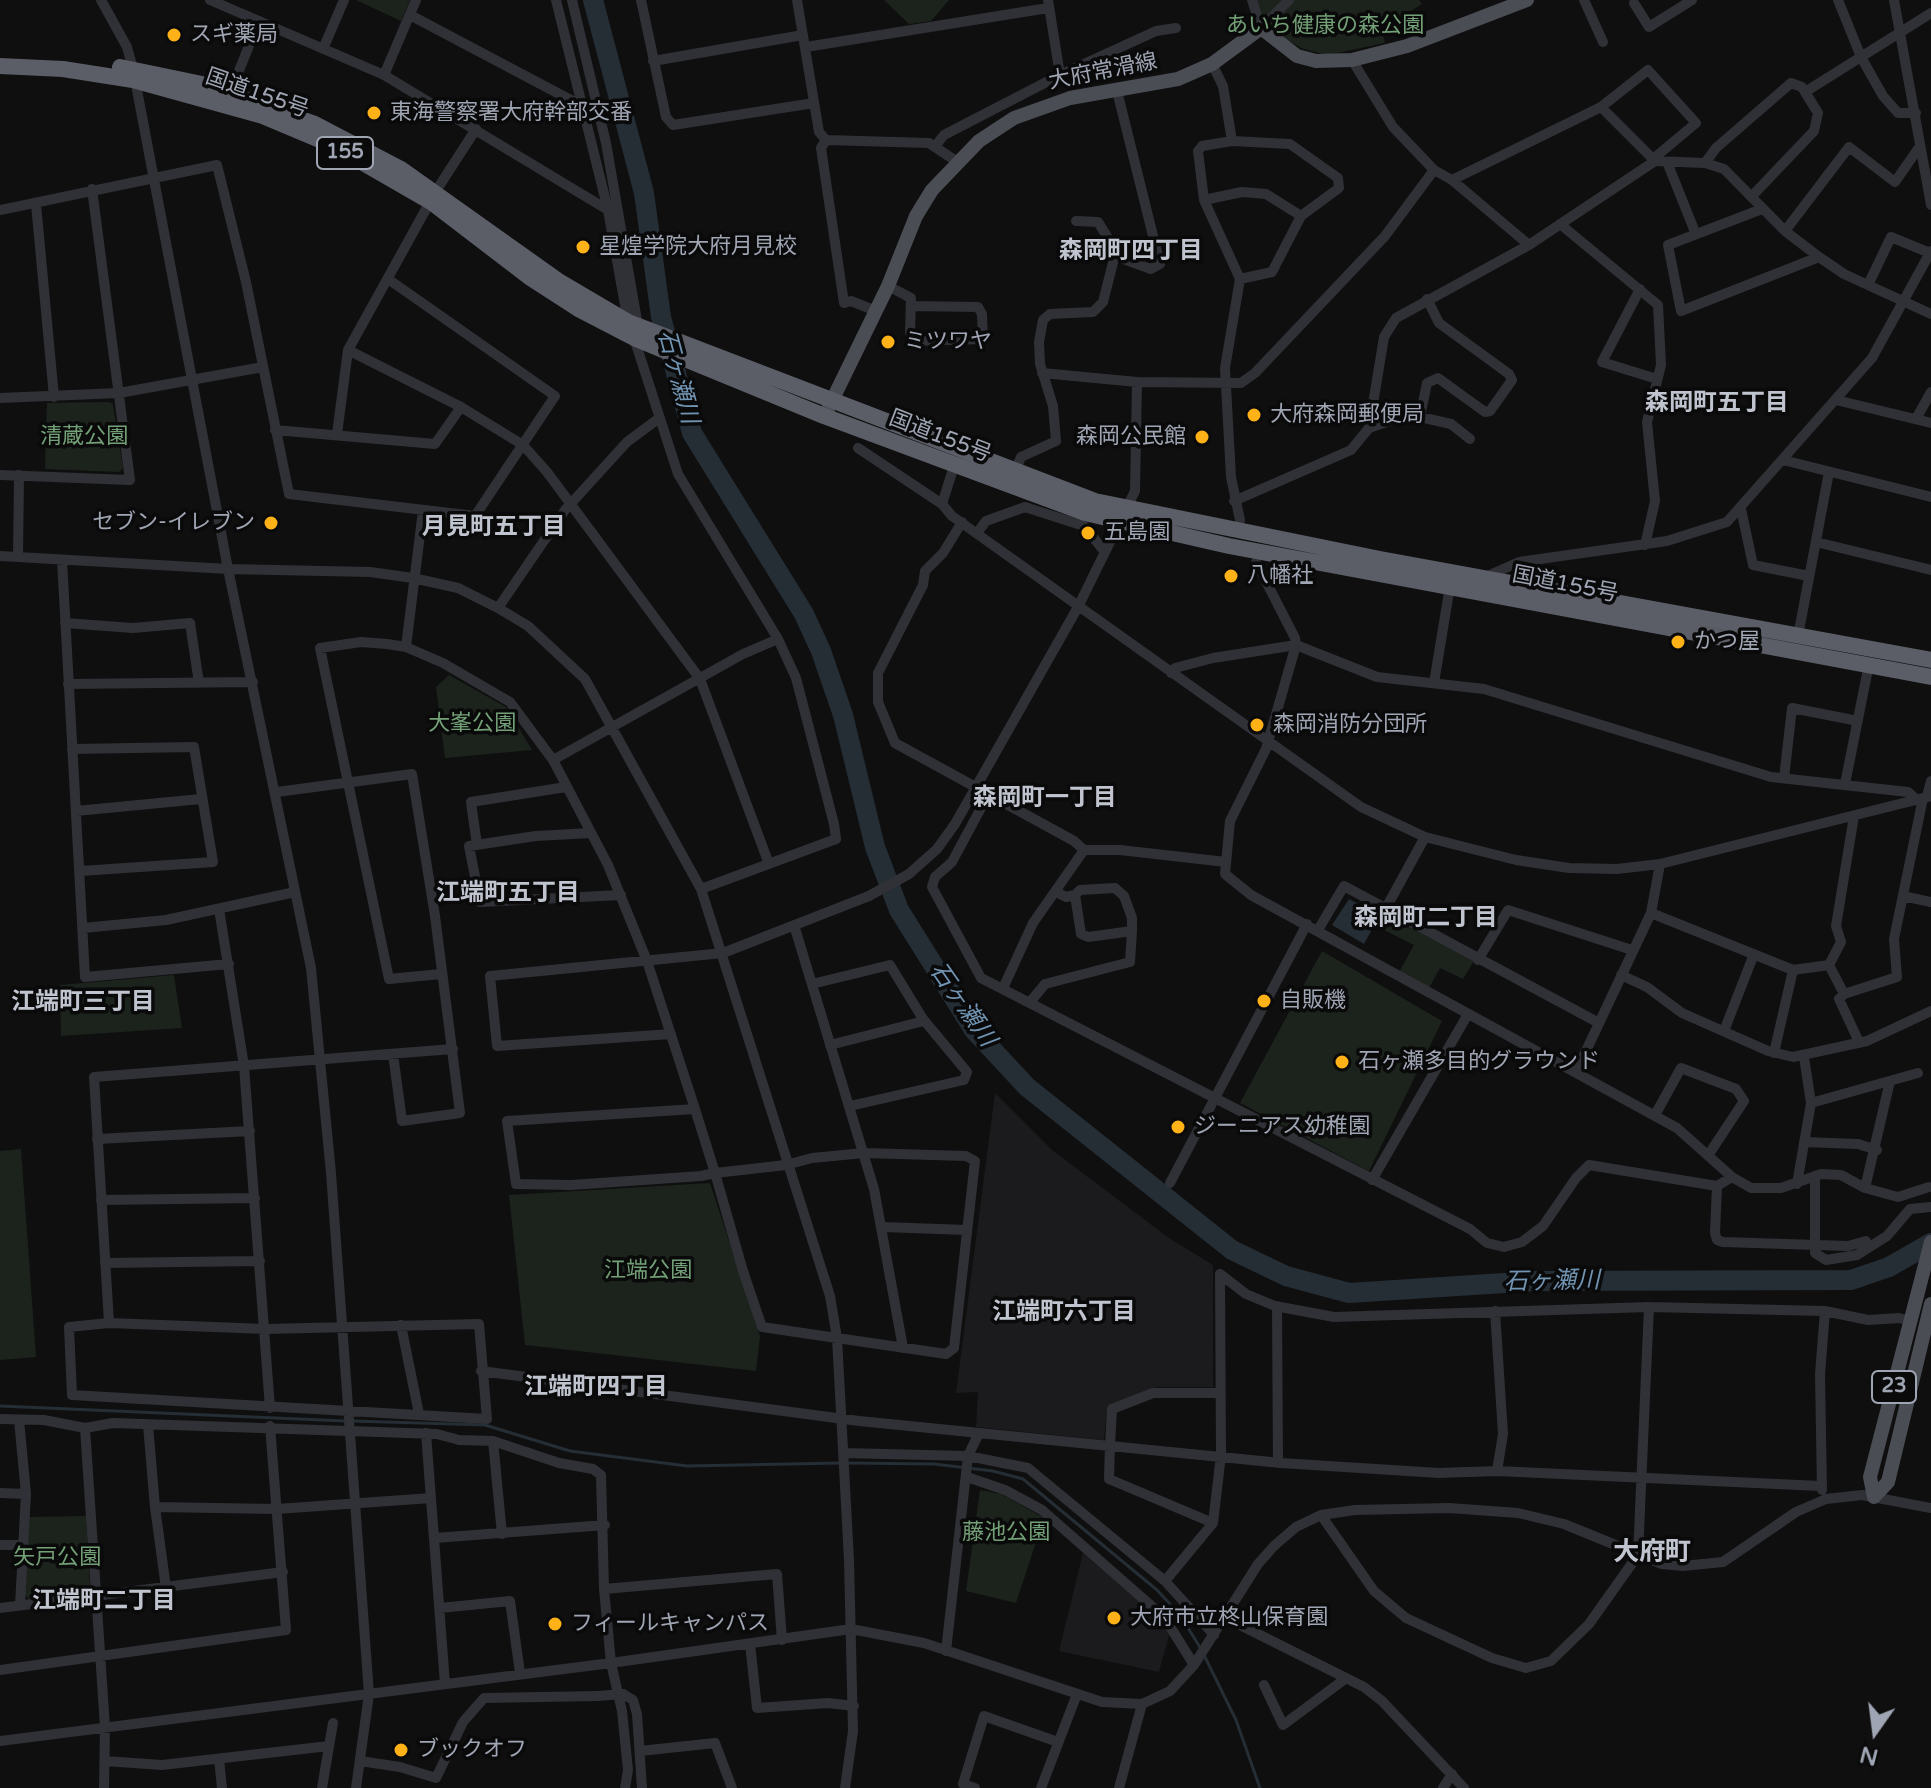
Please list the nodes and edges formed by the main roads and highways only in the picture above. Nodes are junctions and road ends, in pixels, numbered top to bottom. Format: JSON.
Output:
{"nodes":[{"id":1,"x":1527,"y":0,"type":"edge"},
{"id":2,"x":0,"y":57,"type":"edge"},
{"id":3,"x":0,"y":66,"type":"edge"},
{"id":4,"x":133,"y":74,"type":"junction"},
{"id":5,"x":434,"y":197,"type":"junction"},
{"id":6,"x":639,"y":332,"type":"junction"},
{"id":7,"x":827,"y":409,"type":"junction"},
{"id":8,"x":1121,"y":515,"type":"junction"},
{"id":9,"x":1931,"y":660,"type":"edge"},
{"id":10,"x":1931,"y":677,"type":"edge"},
{"id":11,"x":1931,"y":1242,"type":"edge"},
{"id":12,"x":1931,"y":1304,"type":"edge"}],
"edges":[{"from":1,"to":7,"type":"main road","name":"大府常滑線"},
{"from":2,"to":4,"type":"highway","name":"国道155号","number":"155"},
{"from":3,"to":4,"type":"highway","name":"国道155号","number":"155"},
{"from":4,"to":5,"type":"highway","name":"国道155号","number":"155"},
{"from":4,"to":5,"type":"highway","name":"国道155号","number":"155"},
{"from":5,"to":6,"type":"highway","name":"国道155号","number":"155"},
{"from":6,"to":7,"type":"highway","name":"国道155号","number":"155"},
{"from":6,"to":7,"type":"highway","name":"国道155号","number":"155"},
{"from":7,"to":8,"type":"highway","name":"国道155号","number":"155"},
{"from":7,"to":8,"type":"highway","name":"国道155号","number":"155"},
{"from":8,"to":9,"type":"highway","name":"国道155号","number":"155"},
{"from":8,"to":10,"type":"highway","name":"国道155号","number":"155"},
{"from":11,"to":12,"type":"main road","number":"23"}]}
